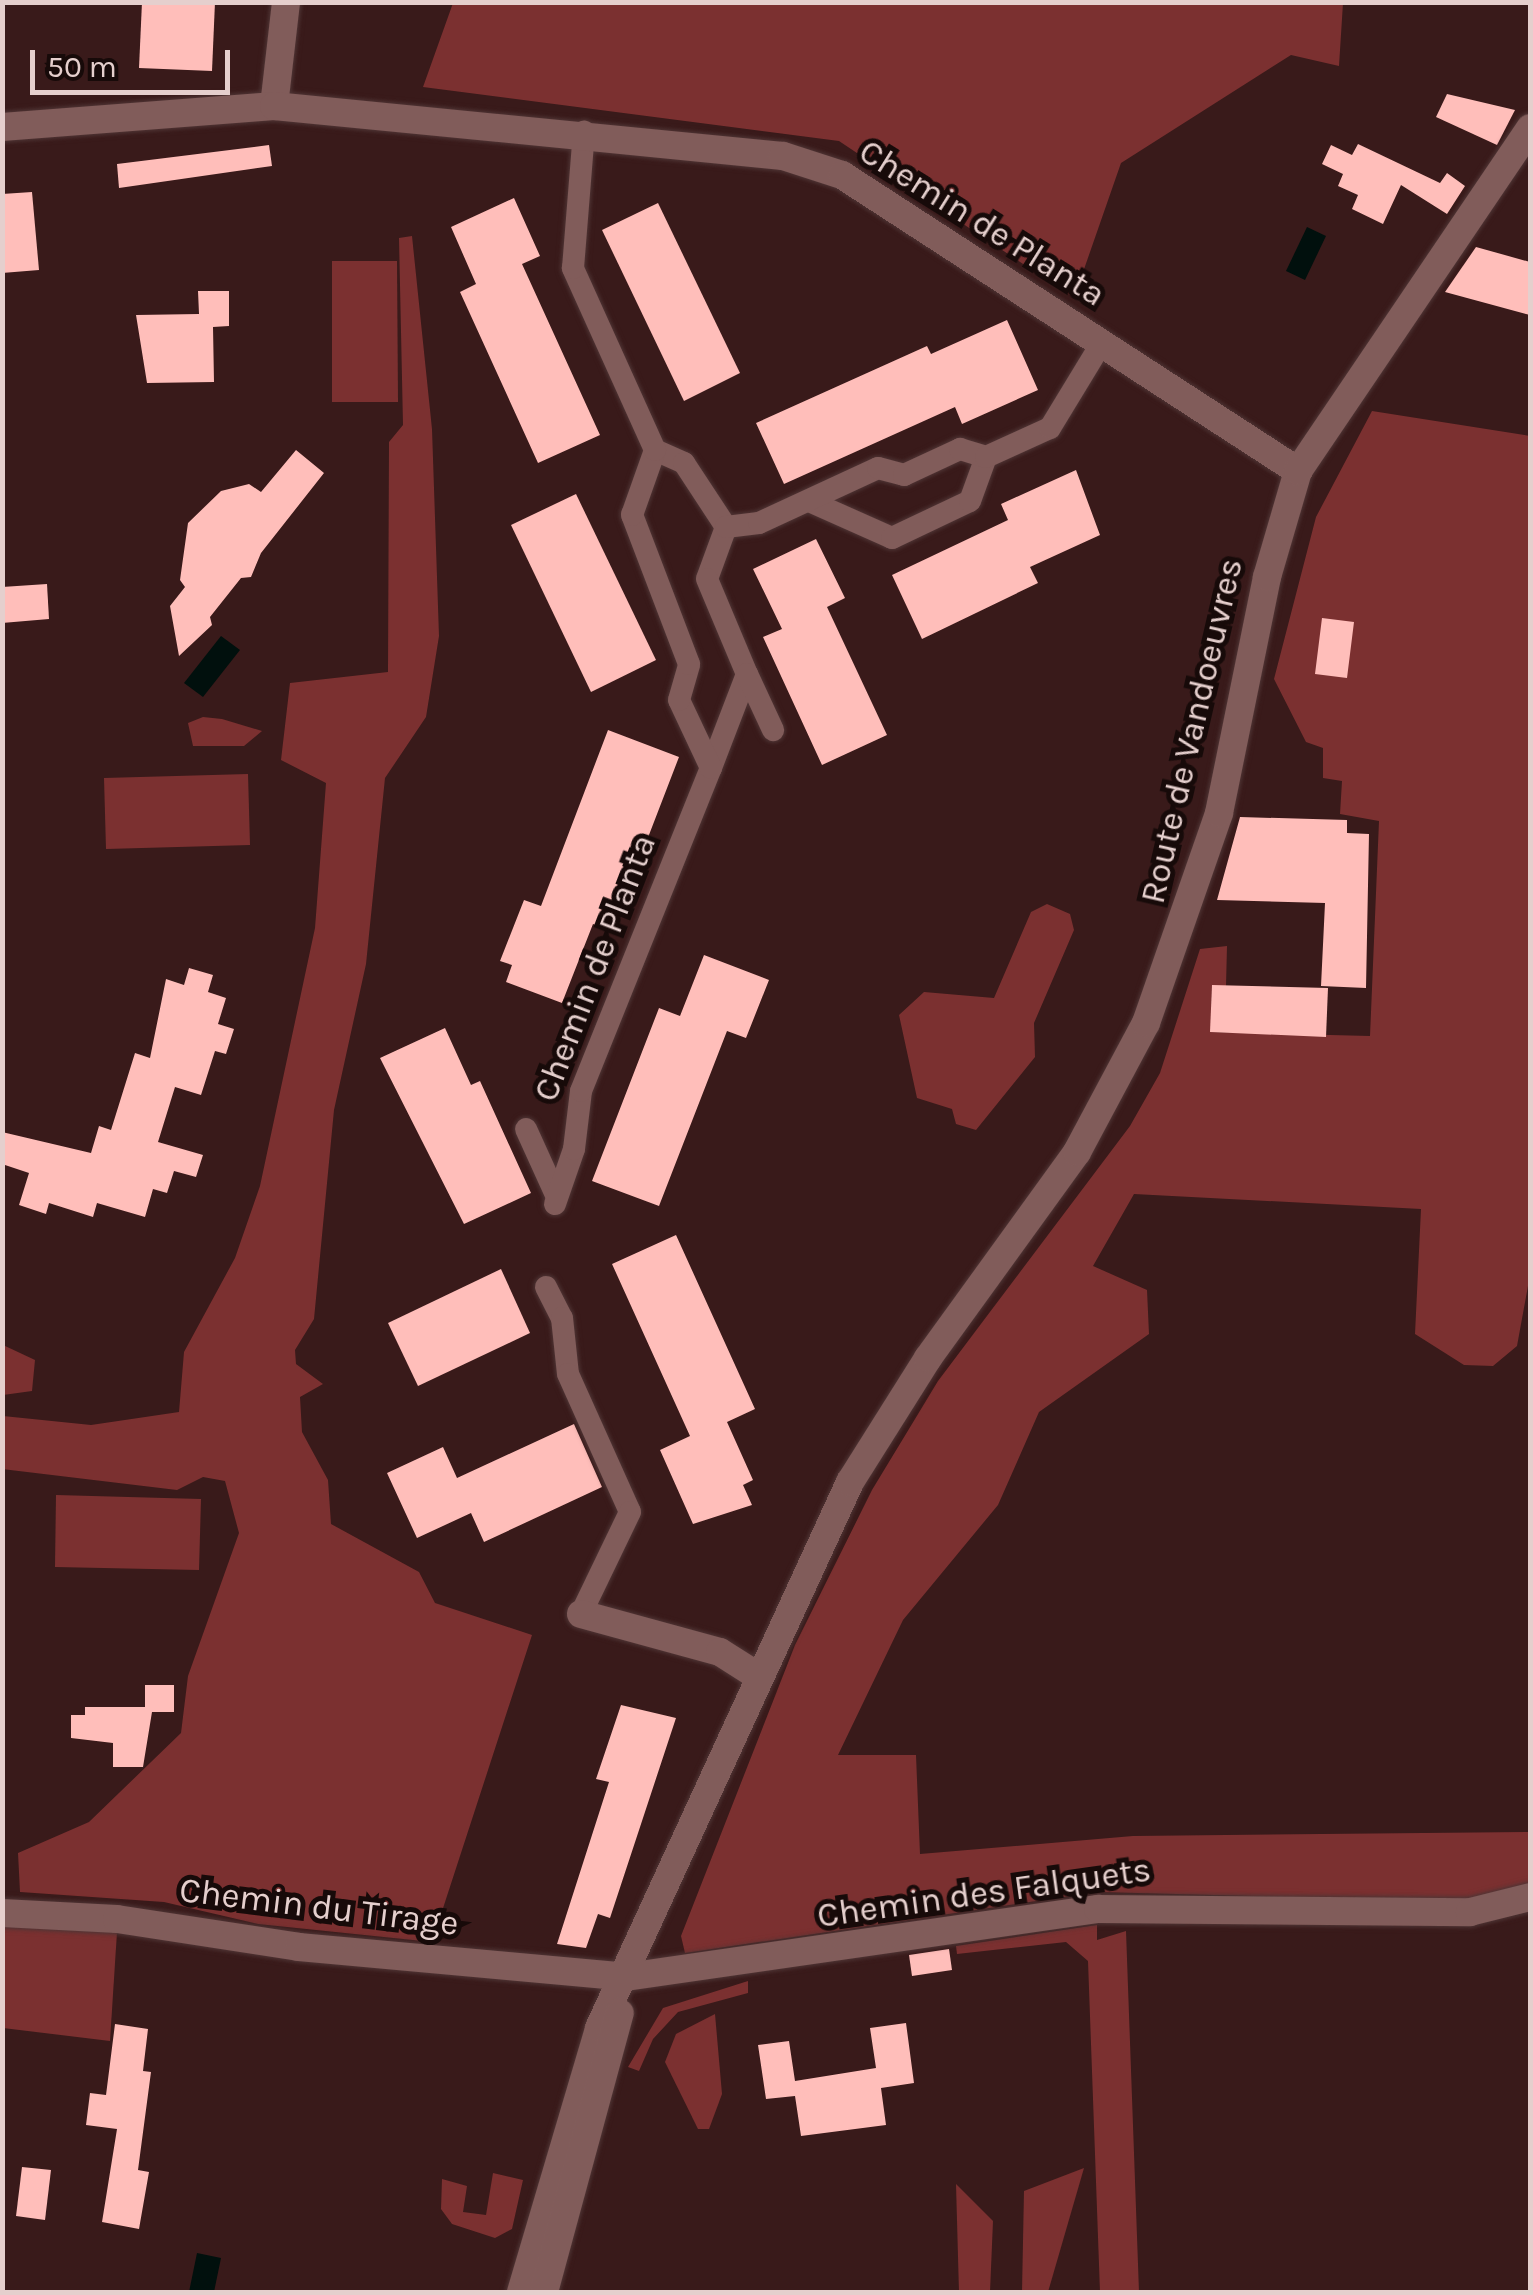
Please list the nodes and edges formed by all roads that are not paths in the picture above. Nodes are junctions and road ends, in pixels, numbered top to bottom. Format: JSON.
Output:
{"nodes":[{"id":1,"x":286,"y":2,"type":"edge"},
{"id":2,"x":274,"y":106,"type":"junction"},
{"id":3,"x":2,"y":128,"type":"edge"},
{"id":4,"x":1530,"y":128,"type":"edge"},
{"id":5,"x":584,"y":131,"type":"junction"},
{"id":6,"x":1101,"y":344,"type":"junction"},
{"id":7,"x":655,"y":450,"type":"junction"},
{"id":8,"x":986,"y":457,"type":"junction"},
{"id":9,"x":1298,"y":472,"type":"junction"},
{"id":10,"x":810,"y":501,"type":"junction"},
{"id":11,"x":726,"y":527,"type":"junction"},
{"id":12,"x":746,"y":674,"type":"junction"},
{"id":13,"x":773,"y":730,"type":"dead end"},
{"id":14,"x":712,"y":768,"type":"junction"},
{"id":15,"x":526,"y":1129,"type":"dead end"},
{"id":16,"x":546,"y":1287,"type":"dead end"},
{"id":17,"x":580,"y":1614,"type":"joint"},
{"id":18,"x":758,"y":1676,"type":"junction"},
{"id":19,"x":1530,"y":1897,"type":"edge"},
{"id":20,"x":2,"y":1913,"type":"edge"},
{"id":21,"x":626,"y":1977,"type":"junction"},
{"id":22,"x":521,"y":2292,"type":"edge"},
{"id":23,"x":544,"y":2292,"type":"edge"}],
"edges":[{"from":1,"to":2,"type":"street"},
{"from":2,"to":3,"type":"street","name":"Chemin de Planta"},
{"from":2,"to":5,"type":"street","name":"Chemin de Planta"},
{"from":4,"to":9,"type":"street","name":"Route de Vandoeuvres"},
{"from":5,"to":6,"type":"street","name":"Chemin de Planta"},
{"from":5,"to":7,"type":"street"},
{"from":6,"to":8,"type":"street","name":"Chemin de Planta"},
{"from":6,"to":9,"type":"street","name":"Chemin de Planta"},
{"from":7,"to":11,"type":"street"},
{"from":7,"to":14,"type":"street"},
{"from":8,"to":10,"type":"street","name":"Chemin de Planta"},
{"from":8,"to":10,"type":"street"},
{"from":9,"to":18,"type":"street","name":"Route de Vandoeuvres"},
{"from":10,"to":11,"type":"street","name":"Chemin de Planta"},
{"from":11,"to":12,"type":"street"},
{"from":12,"to":13,"type":"street"},
{"from":12,"to":14,"type":"street","name":"Chemin de Planta"},
{"from":14,"to":15,"type":"street","name":"Chemin de Planta"},
{"from":16,"to":17,"type":"street"},
{"from":17,"to":18,"type":"street"},
{"from":18,"to":21,"type":"street","name":"Route de Vandoeuvres"},
{"from":19,"to":21,"type":"street","name":"Chemin des Falquets"},
{"from":20,"to":21,"type":"street","name":"Chemin du Tirage"},
{"from":21,"to":22,"type":"street"},
{"from":21,"to":23,"type":"street"}]}
